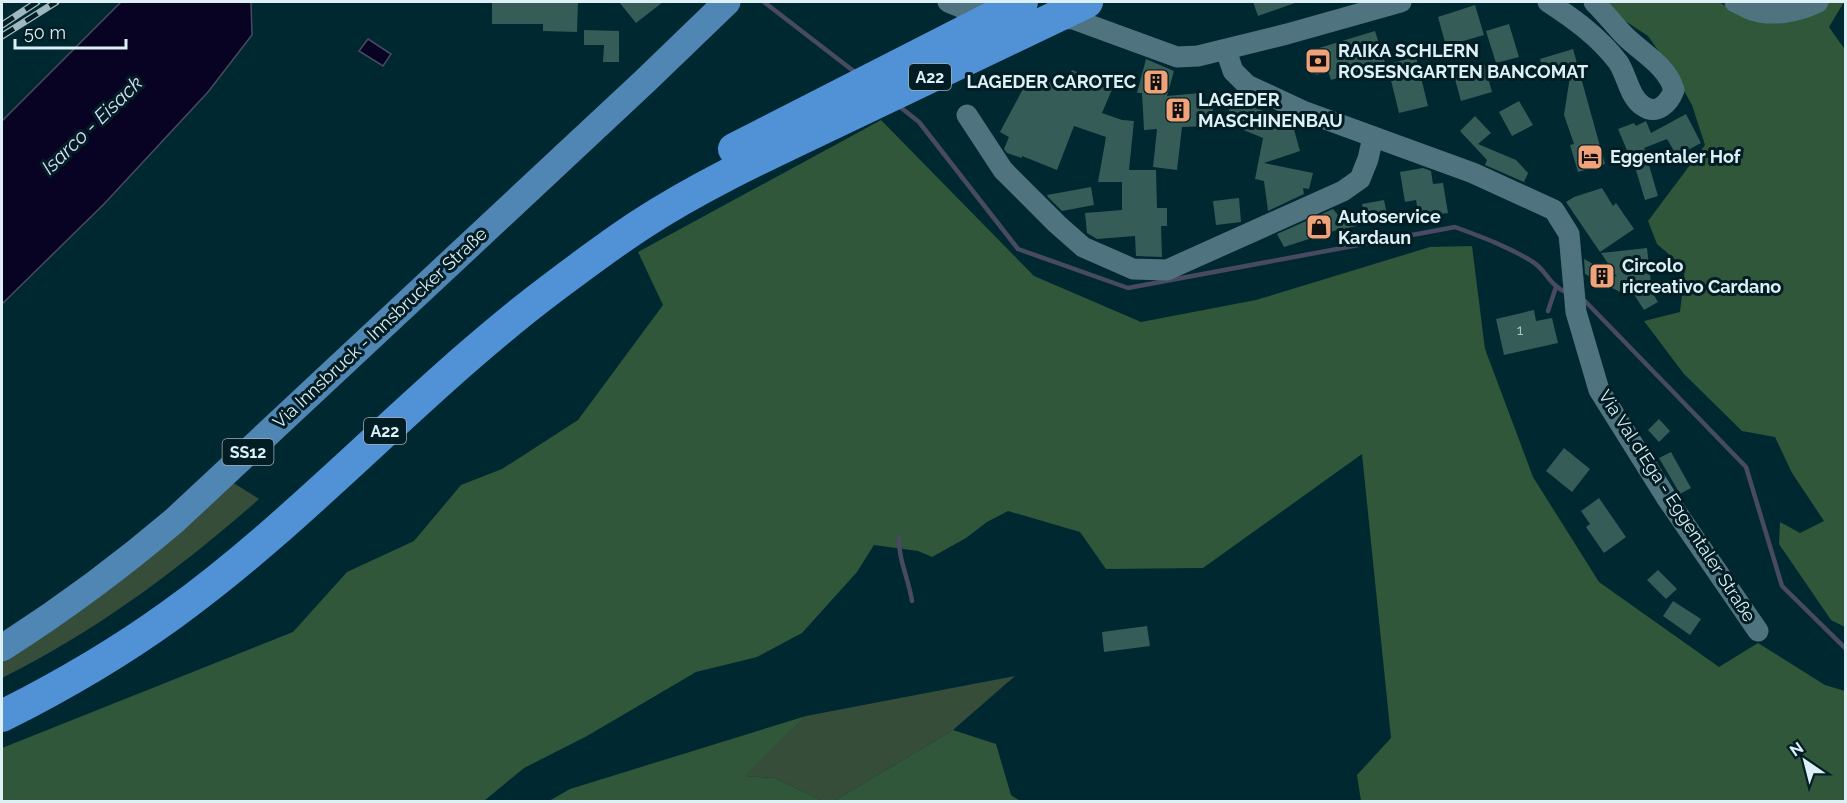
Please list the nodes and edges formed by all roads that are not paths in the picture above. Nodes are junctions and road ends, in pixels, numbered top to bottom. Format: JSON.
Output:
{"nodes":[{"id":1,"x":727,"y":2,"type":"edge"},
{"id":2,"x":948,"y":2,"type":"edge"},
{"id":3,"x":1087,"y":2,"type":"edge"},
{"id":4,"x":1401,"y":2,"type":"edge"},
{"id":5,"x":1548,"y":2,"type":"edge"},
{"id":6,"x":1594,"y":2,"type":"edge"},
{"id":7,"x":1735,"y":2,"type":"edge"},
{"id":8,"x":1818,"y":2,"type":"edge"},
{"id":9,"x":1013,"y":6,"type":"edge"},
{"id":10,"x":1226,"y":50,"type":"junction"},
{"id":11,"x":967,"y":115,"type":"dead end"},
{"id":12,"x":1373,"y":136,"type":"junction"},
{"id":13,"x":764,"y":146,"type":"junction"},
{"id":14,"x":1758,"y":630,"type":"dead end"},
{"id":15,"x":2,"y":648,"type":"edge"},
{"id":16,"x":2,"y":696,"type":"edge"},
{"id":17,"x":2,"y":716,"type":"edge"}],
"edges":[{"from":1,"to":15,"type":"main road","name":"Via Innsbruck - Innsbrucker Straße","number":"SS12"},
{"from":2,"to":9,"type":"street"},
{"from":3,"to":13,"type":"highway","number":"A22"},
{"from":4,"to":10,"type":"street"},
{"from":5,"to":6,"type":"street"},
{"from":7,"to":8,"type":"street"},
{"from":9,"to":10,"type":"street"},
{"from":9,"to":13,"type":"highway","number":"A22"},
{"from":10,"to":12,"type":"street","name":"Via Val d'Ega - Eggentaler Straße"},
{"from":11,"to":12,"type":"street"},
{"from":12,"to":14,"type":"street","name":"Via Val d'Ega - Eggentaler Straße"},
{"from":13,"to":16,"type":"highway","number":"A22"},
{"from":13,"to":17,"type":"highway","number":"A22"}]}
